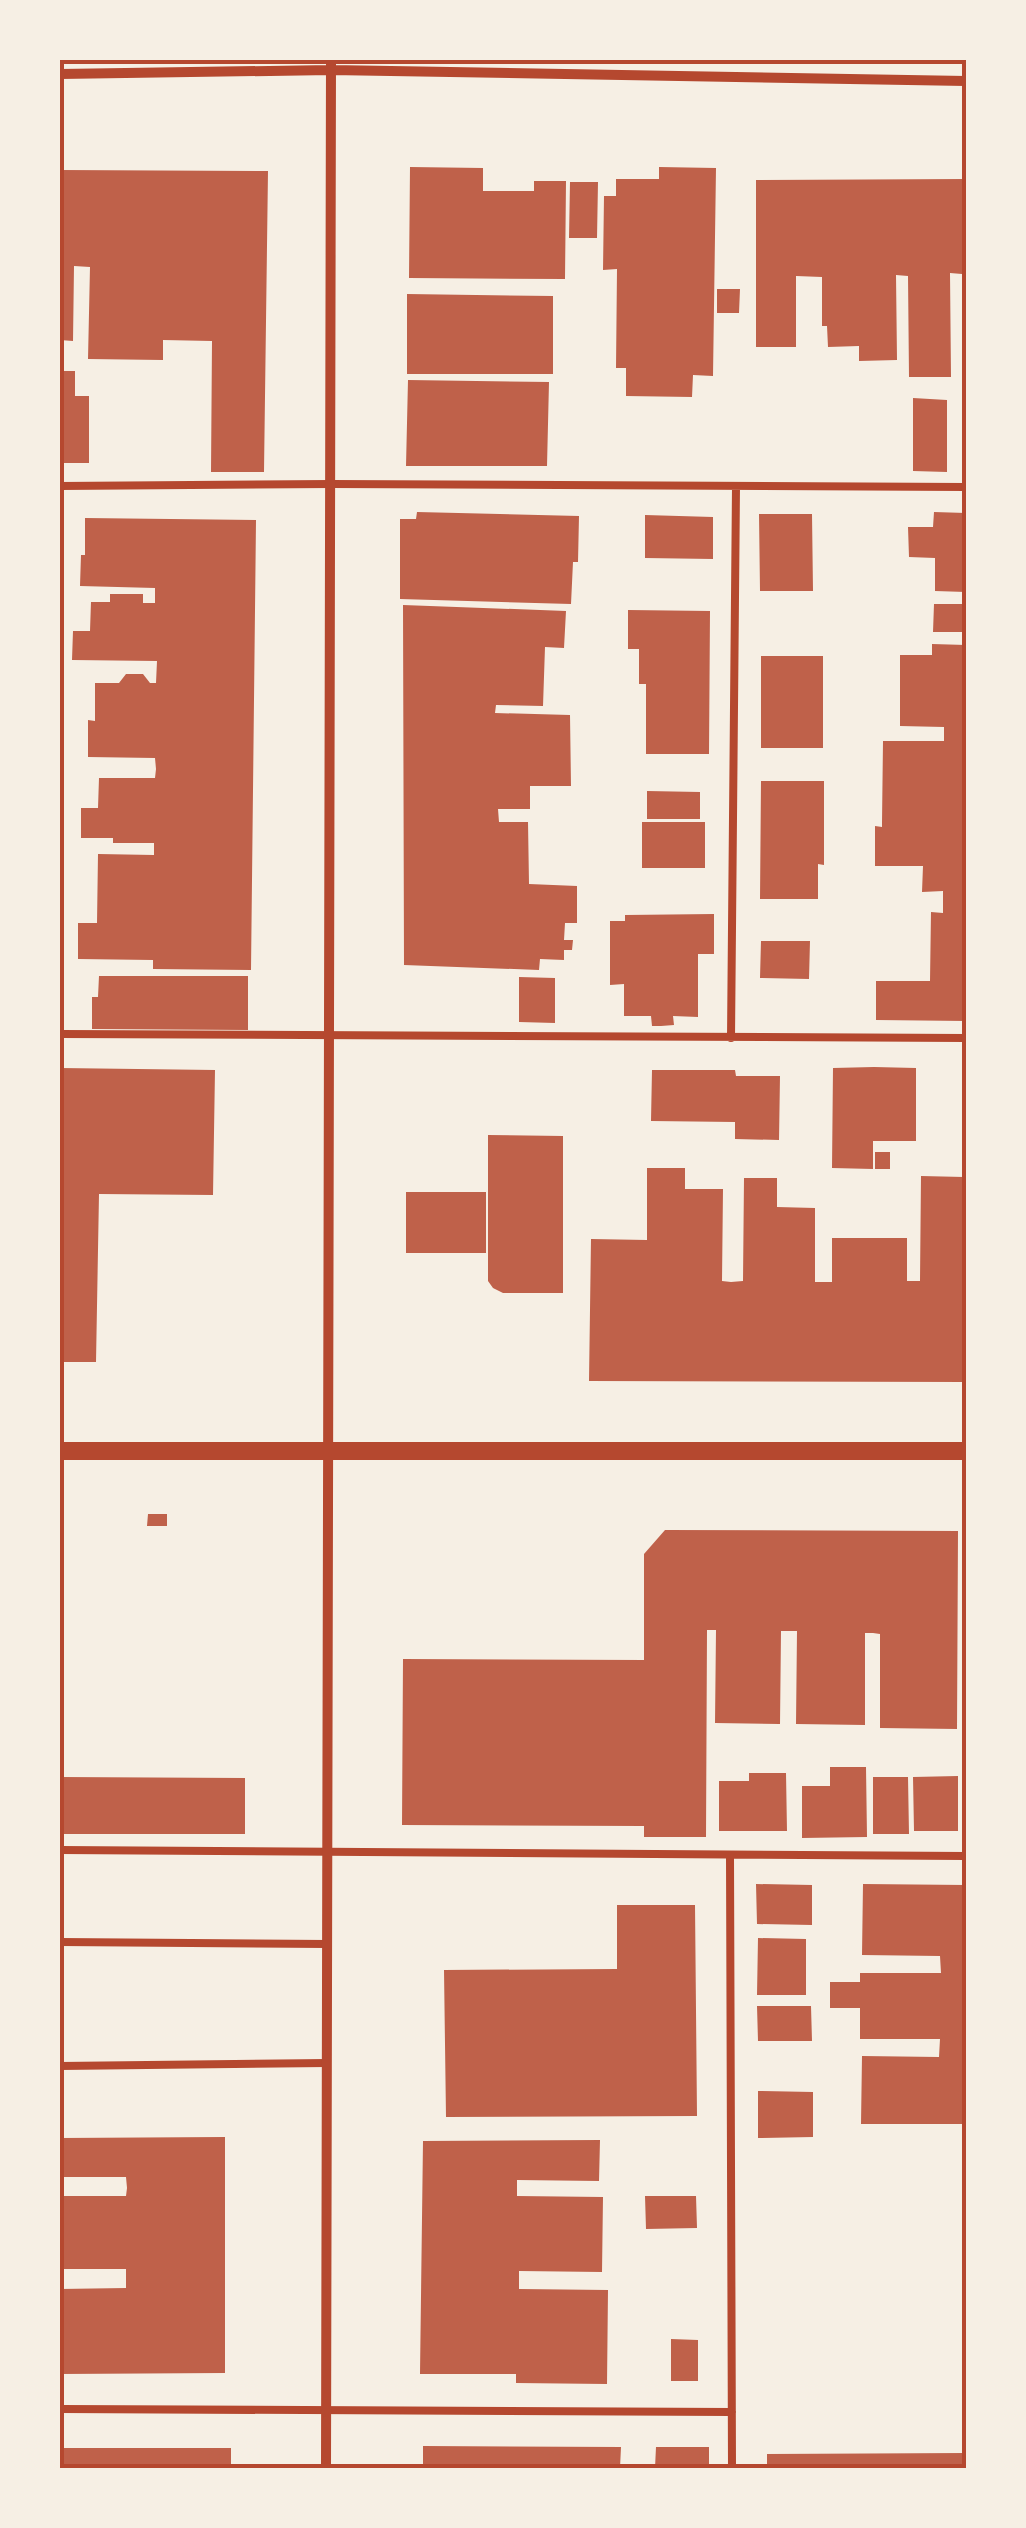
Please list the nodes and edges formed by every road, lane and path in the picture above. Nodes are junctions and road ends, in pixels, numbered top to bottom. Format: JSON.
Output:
{"nodes":[{"id":1,"x":331,"y":65,"type":"edge"},
{"id":2,"x":60,"y":74,"type":"edge"},
{"id":3,"x":966,"y":81,"type":"edge"},
{"id":4,"x":330,"y":484,"type":"junction"},
{"id":5,"x":60,"y":486,"type":"edge"},
{"id":6,"x":736,"y":487,"type":"junction"},
{"id":7,"x":966,"y":487,"type":"edge"},
{"id":8,"x":60,"y":1034,"type":"edge"},
{"id":9,"x":330,"y":1036,"type":"junction"},
{"id":10,"x":731,"y":1038,"type":"junction"},
{"id":11,"x":966,"y":1038,"type":"edge"},
{"id":12,"x":60,"y":1451,"type":"edge"},
{"id":13,"x":329,"y":1451,"type":"junction"},
{"id":14,"x":966,"y":1452,"type":"edge"},
{"id":15,"x":60,"y":1850,"type":"edge"},
{"id":16,"x":328,"y":1853,"type":"junction"},
{"id":17,"x":730,"y":1856,"type":"junction"},
{"id":18,"x":966,"y":1856,"type":"edge"},
{"id":19,"x":60,"y":1942,"type":"edge"},
{"id":20,"x":327,"y":1944,"type":"junction"},
{"id":21,"x":327,"y":2064,"type":"junction"},
{"id":22,"x":60,"y":2066,"type":"edge"},
{"id":23,"x":60,"y":2409,"type":"edge"},
{"id":24,"x":326,"y":2410,"type":"junction"},
{"id":25,"x":732,"y":2412,"type":"junction"},
{"id":26,"x":326,"y":2468,"type":"edge"},
{"id":27,"x":732,"y":2468,"type":"edge"}],
"edges":[{"from":1,"to":2,"type":"street"},
{"from":1,"to":3,"type":"street"},
{"from":1,"to":4,"type":"street"},
{"from":4,"to":5,"type":"lane"},
{"from":4,"to":6,"type":"lane"},
{"from":4,"to":9,"type":"street"},
{"from":6,"to":7,"type":"lane"},
{"from":6,"to":10,"type":"lane"},
{"from":8,"to":9,"type":"lane"},
{"from":9,"to":10,"type":"lane"},
{"from":9,"to":13,"type":"street"},
{"from":10,"to":11,"type":"lane"},
{"from":12,"to":13,"type":"street"},
{"from":13,"to":14,"type":"street"},
{"from":13,"to":16,"type":"street"},
{"from":15,"to":16,"type":"lane"},
{"from":16,"to":17,"type":"lane"},
{"from":16,"to":20,"type":"street"},
{"from":17,"to":18,"type":"lane"},
{"from":17,"to":25,"type":"lane"},
{"from":19,"to":20,"type":"lane"},
{"from":20,"to":21,"type":"street"},
{"from":21,"to":22,"type":"lane"},
{"from":21,"to":24,"type":"street"},
{"from":23,"to":24,"type":"lane"},
{"from":24,"to":25,"type":"lane"},
{"from":24,"to":26,"type":"street"},
{"from":25,"to":27,"type":"lane"}]}
